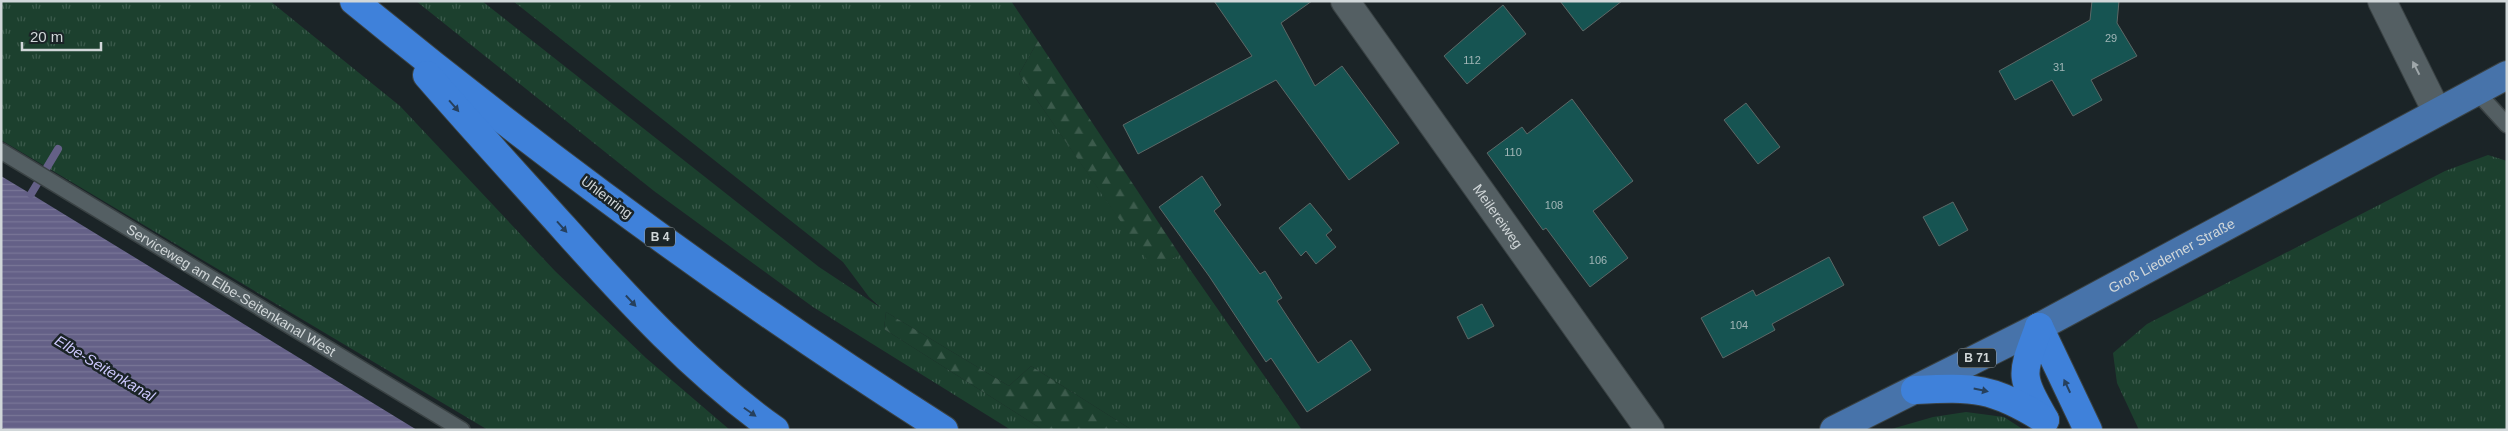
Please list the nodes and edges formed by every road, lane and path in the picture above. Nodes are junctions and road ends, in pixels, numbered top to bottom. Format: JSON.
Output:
{"nodes":[{"id":1,"x":354,"y":1,"type":"edge"},
{"id":2,"x":1345,"y":1,"type":"edge"},
{"id":3,"x":2382,"y":1,"type":"edge"},
{"id":4,"x":388,"y":29,"type":"junction"},
{"id":5,"x":2507,"y":75,"type":"edge"},
{"id":6,"x":2476,"y":91,"type":"junction"},
{"id":7,"x":2437,"y":112,"type":"junction"},
{"id":8,"x":2507,"y":125,"type":"edge"},
{"id":9,"x":1,"y":151,"type":"edge"},
{"id":10,"x":2039,"y":327,"type":"junction"},
{"id":11,"x":1915,"y":390,"type":"junction"},
{"id":12,"x":2048,"y":425,"type":"edge"},
{"id":13,"x":462,"y":430,"type":"edge"},
{"id":14,"x":775,"y":430,"type":"edge"},
{"id":15,"x":944,"y":430,"type":"edge"},
{"id":16,"x":1650,"y":430,"type":"edge"},
{"id":17,"x":1834,"y":430,"type":"edge"},
{"id":18,"x":2088,"y":430,"type":"edge"}],
"edges":[{"from":1,"to":4,"type":"highway","name":"Uhlenring","number":"B 4"},
{"from":2,"to":16,"type":"street","name":"Meilereiweg"},
{"from":7,"to":3,"type":"street","one_way":true},
{"from":4,"to":14,"type":"highway","one_way":true},
{"from":4,"to":15,"type":"highway","name":"Uhlenring","number":"B 4"},
{"from":5,"to":6,"type":"main road","name":"Groß Liederner Straße"},
{"from":6,"to":7,"type":"main road","name":"Groß Liederner Straße"},
{"from":6,"to":8,"type":"lane"},
{"from":7,"to":10,"type":"main road","name":"Groß Liederner Straße"},
{"from":9,"to":13,"type":"lane","name":"Serviceweg am Elbe-Seitenkanal West"},
{"from":10,"to":11,"type":"main road","name":"Groß Liederner Straße","number":"B 71"},
{"from":10,"to":12,"type":"highway"},
{"from":18,"to":10,"type":"highway","one_way":true},
{"from":11,"to":12,"type":"highway","one_way":true},
{"from":11,"to":17,"type":"main road","name":"Groß Liederner Straße","number":"B 71"}]}
